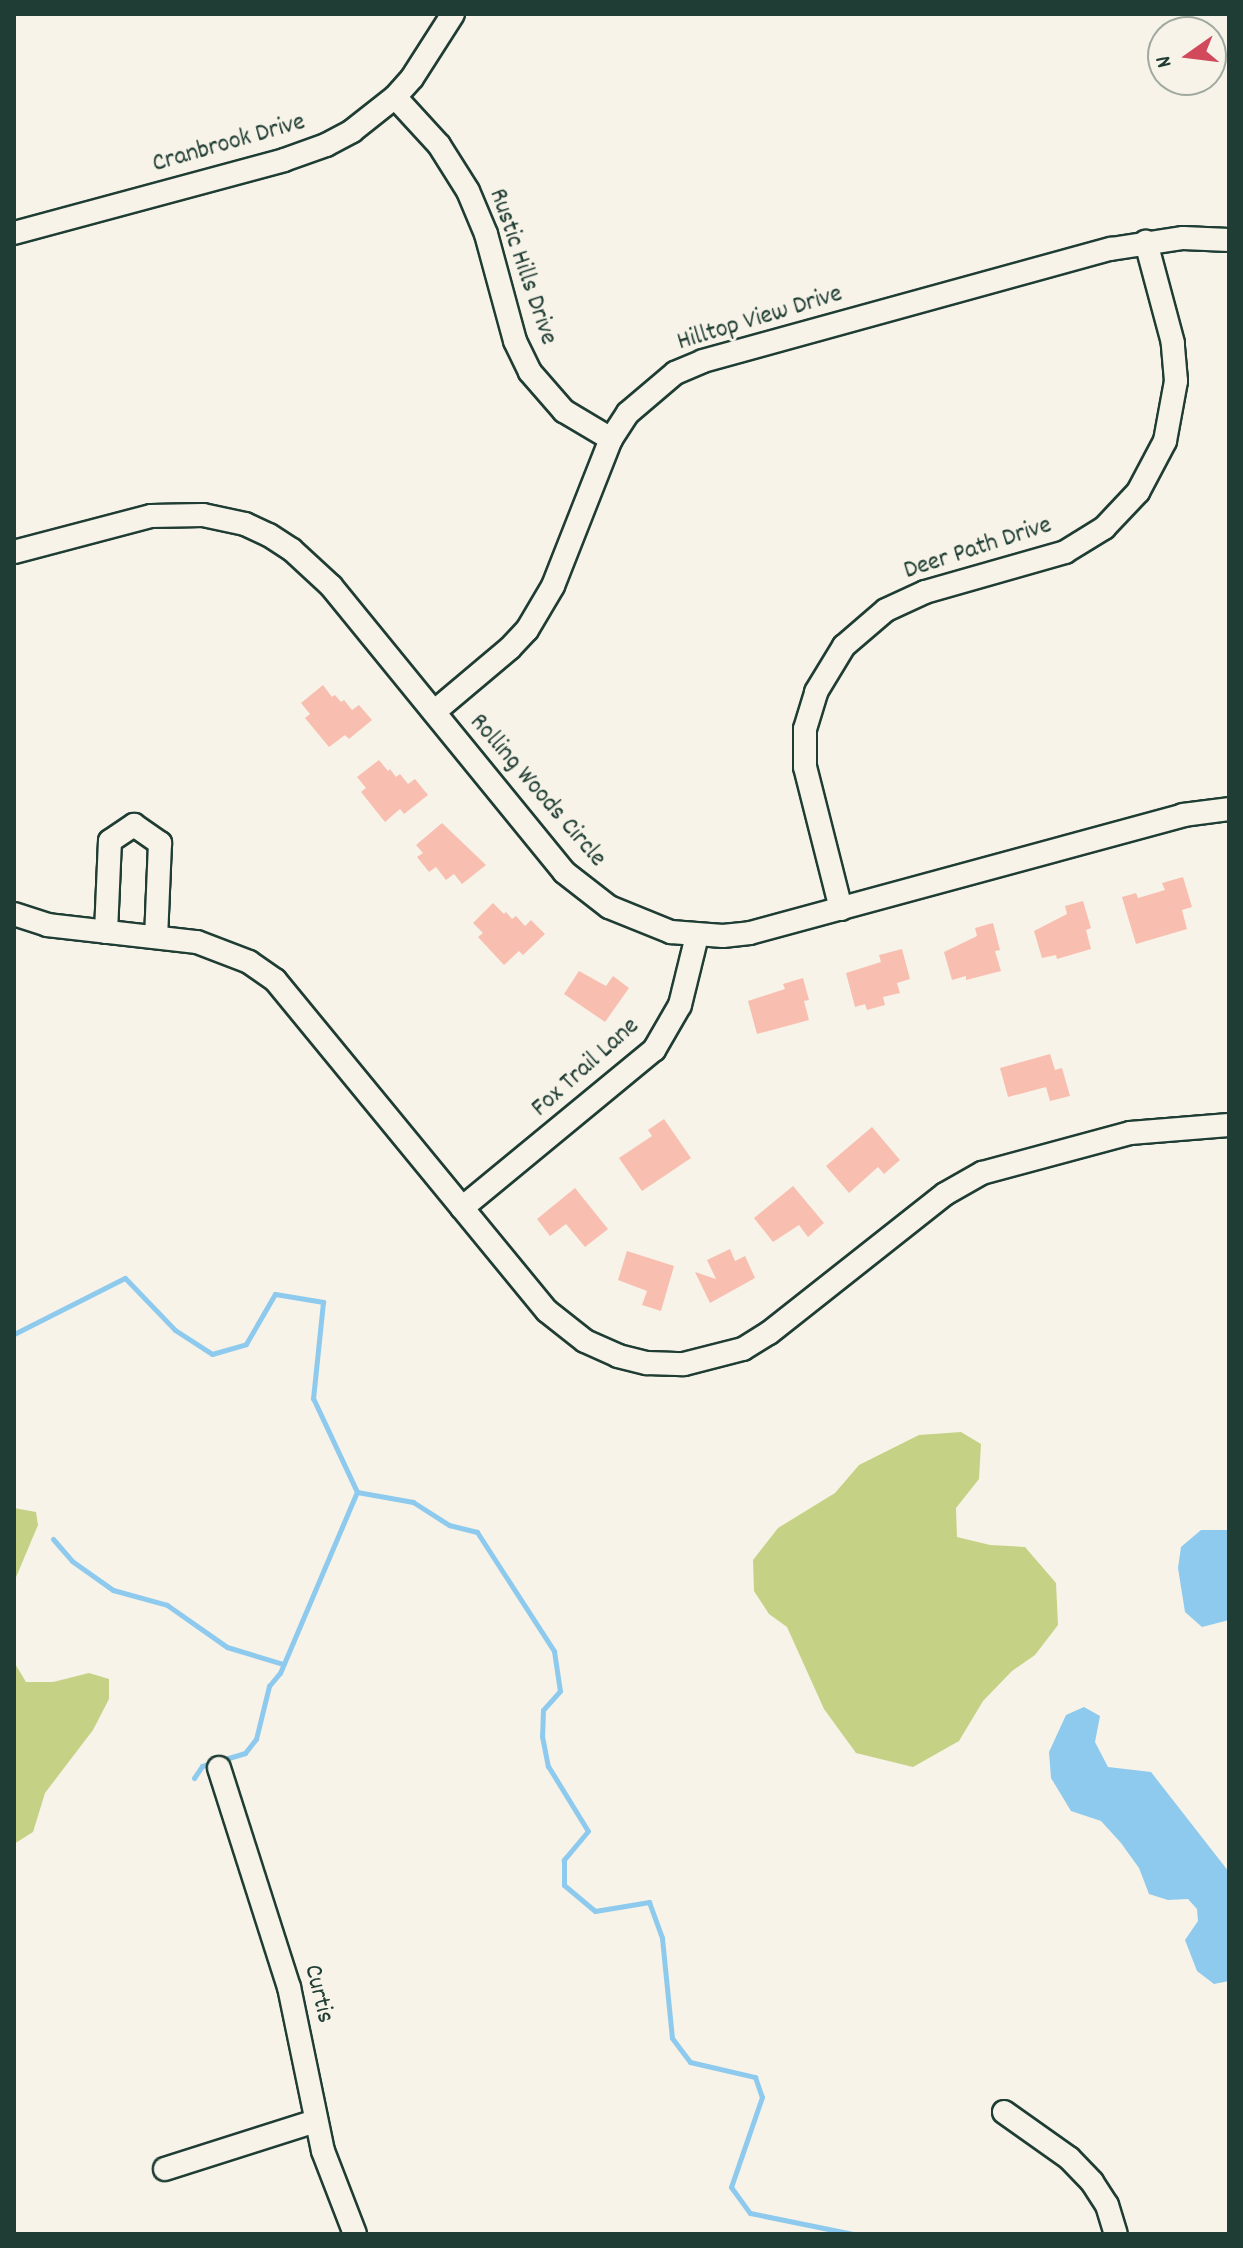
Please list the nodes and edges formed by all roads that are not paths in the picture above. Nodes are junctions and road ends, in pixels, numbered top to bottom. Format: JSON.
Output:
{"nodes":[{"id":1,"x":453,"y":14,"type":"edge"},
{"id":2,"x":395,"y":97,"type":"junction"},
{"id":3,"x":14,"y":233,"type":"edge"},
{"id":4,"x":1229,"y":240,"type":"edge"},
{"id":5,"x":1146,"y":242,"type":"junction"},
{"id":6,"x":611,"y":439,"type":"junction"},
{"id":7,"x":14,"y":552,"type":"edge"},
{"id":8,"x":434,"y":712,"type":"junction"},
{"id":9,"x":1229,"y":809,"type":"edge"},
{"id":10,"x":841,"y":909,"type":"junction"},
{"id":11,"x":14,"y":914,"type":"edge"},
{"id":12,"x":106,"y":932,"type":"junction"},
{"id":13,"x":697,"y":936,"type":"junction"},
{"id":14,"x":156,"y":937,"type":"junction"},
{"id":15,"x":1229,"y":1125,"type":"edge"},
{"id":16,"x":462,"y":1208,"type":"junction"},
{"id":17,"x":219,"y":1768,"type":"dead end"},
{"id":18,"x":1004,"y":2112,"type":"dead end"},
{"id":19,"x":315,"y":2121,"type":"junction"},
{"id":20,"x":165,"y":2169,"type":"dead end"},
{"id":21,"x":355,"y":2234,"type":"edge"},
{"id":22,"x":1116,"y":2234,"type":"edge"}],
"edges":[{"from":1,"to":2,"type":"street","name":"Cranbrook Drive"},
{"from":2,"to":3,"type":"street","name":"Cranbrook Drive"},
{"from":2,"to":6,"type":"street","name":"Rustic Hills Drive"},
{"from":4,"to":5,"type":"street","name":"Hilltop View Drive"},
{"from":5,"to":6,"type":"street","name":"Hilltop View Drive"},
{"from":5,"to":10,"type":"street","name":"Deer Path Drive"},
{"from":6,"to":8,"type":"street","name":"Hilltop View Drive"},
{"from":7,"to":8,"type":"street","name":"Rolling Woods Circle"},
{"from":8,"to":13,"type":"street","name":"Rolling Woods Circle"},
{"from":9,"to":10,"type":"street","name":"Rolling Woods Circle"},
{"from":10,"to":13,"type":"street","name":"Rolling Woods Circle"},
{"from":11,"to":12,"type":"street"},
{"from":12,"to":14,"type":"street"},
{"from":12,"to":14,"type":"street"},
{"from":13,"to":16,"type":"street","name":"Fox Trail Lane"},
{"from":14,"to":16,"type":"street"},
{"from":15,"to":16,"type":"street"},
{"from":17,"to":19,"type":"street","name":"Curtis"},
{"from":18,"to":22,"type":"street"},
{"from":19,"to":20,"type":"street"},
{"from":19,"to":21,"type":"street","name":"Curtis"}]}
